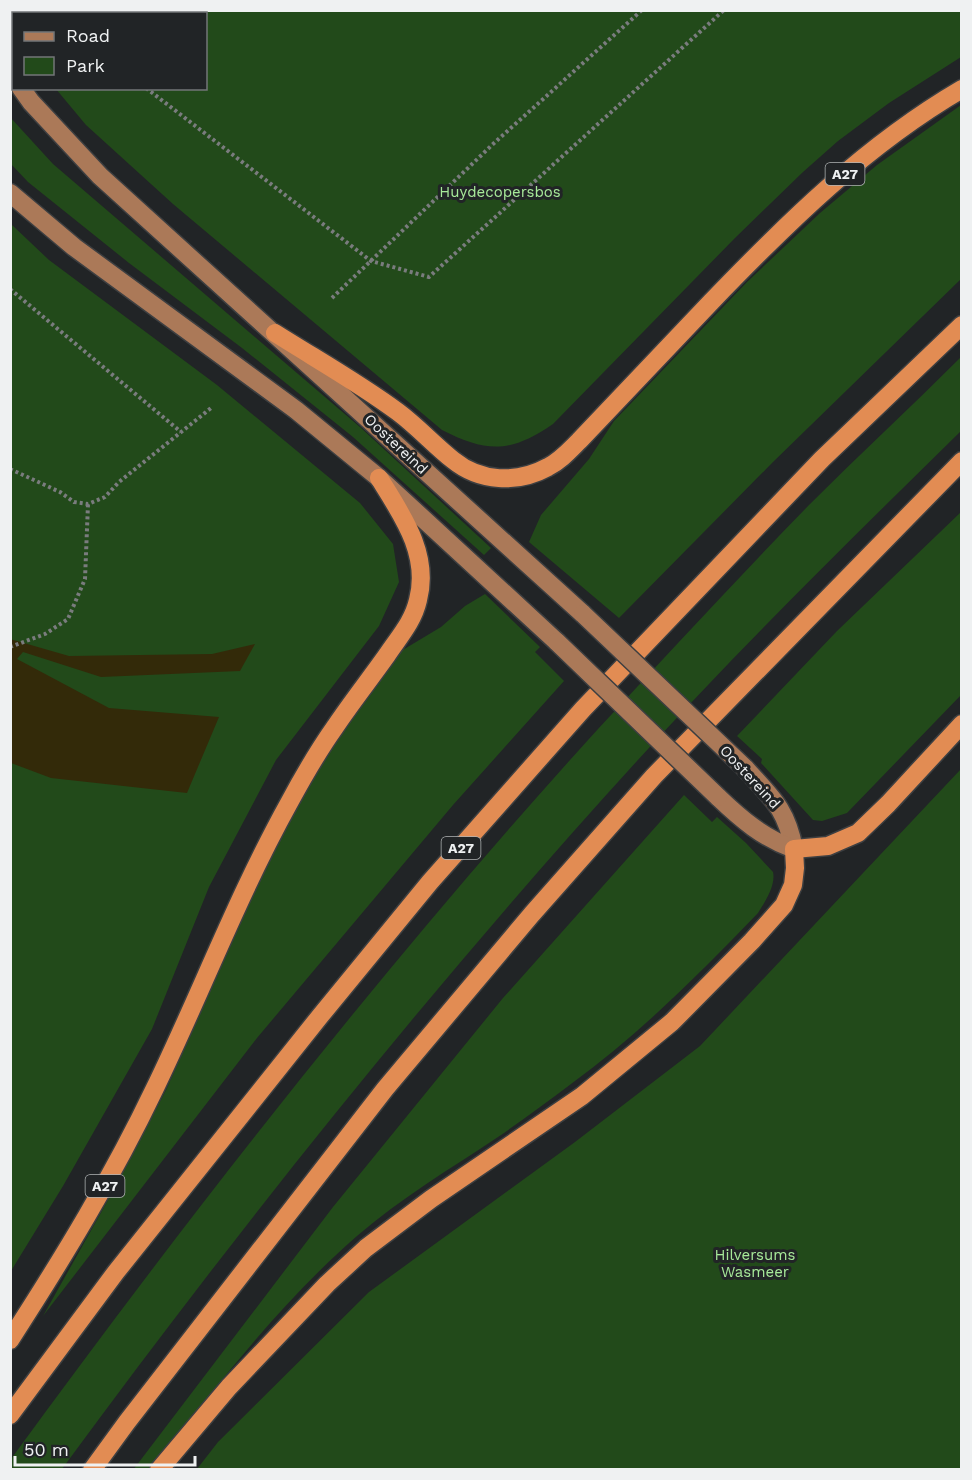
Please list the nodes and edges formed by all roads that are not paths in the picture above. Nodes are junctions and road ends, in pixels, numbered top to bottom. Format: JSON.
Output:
{"nodes":[{"id":1,"x":962,"y":89,"type":"edge"},
{"id":2,"x":22,"y":90,"type":"edge"},
{"id":3,"x":10,"y":193,"type":"edge"},
{"id":4,"x":962,"y":325,"type":"edge"},
{"id":5,"x":275,"y":333,"type":"junction"},
{"id":6,"x":962,"y":462,"type":"edge"},
{"id":7,"x":379,"y":478,"type":"junction"},
{"id":8,"x":962,"y":724,"type":"edge"},
{"id":9,"x":794,"y":849,"type":"junction"},
{"id":10,"x":10,"y":1340,"type":"edge"},
{"id":11,"x":10,"y":1415,"type":"edge"},
{"id":12,"x":92,"y":1470,"type":"edge"},
{"id":13,"x":159,"y":1470,"type":"edge"}],
"edges":[{"from":1,"to":5,"type":"highway","number":"A27"},
{"from":2,"to":5,"type":"main road","name":"Oostereind"},
{"from":3,"to":7,"type":"main road"},
{"from":4,"to":11,"type":"highway","number":"A27"},
{"from":5,"to":9,"type":"main road","name":"Oostereind","bridge":true},
{"from":6,"to":12,"type":"highway"},
{"from":7,"to":9,"type":"main road","bridge":true},
{"from":7,"to":10,"type":"highway","number":"A27"},
{"from":8,"to":9,"type":"highway"},
{"from":9,"to":13,"type":"highway"}]}
